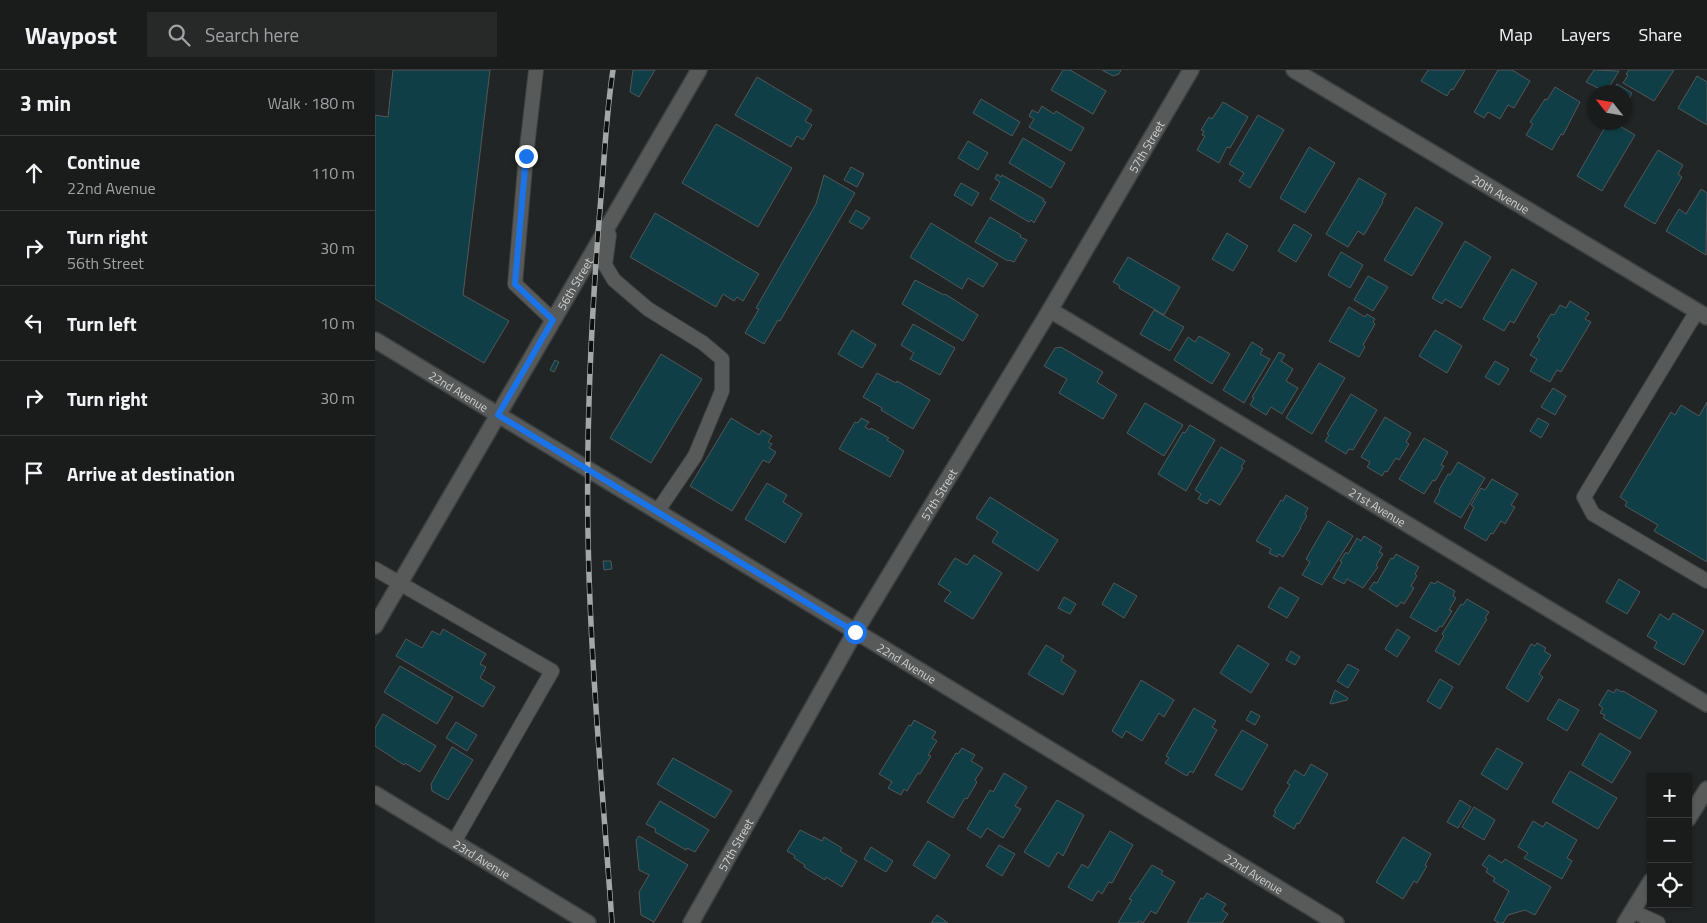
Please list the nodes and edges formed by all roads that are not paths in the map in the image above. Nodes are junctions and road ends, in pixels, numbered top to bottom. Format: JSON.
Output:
{"nodes":[{"id":1,"x":536,"y":70,"type":"edge"},
{"id":2,"x":699,"y":70,"type":"edge"},
{"id":3,"x":1191,"y":70,"type":"edge"},
{"id":4,"x":1295,"y":70,"type":"edge"},
{"id":5,"x":605,"y":231,"type":"junction"},
{"id":6,"x":1050,"y":310,"type":"junction"},
{"id":7,"x":1702,"y":314,"type":"edge"},
{"id":8,"x":553,"y":320,"type":"junction"},
{"id":9,"x":375,"y":340,"type":"edge"},
{"id":10,"x":498,"y":415,"type":"junction"},
{"id":11,"x":657,"y":512,"type":"junction"},
{"id":12,"x":375,"y":569,"type":"edge"},
{"id":13,"x":1707,"y":580,"type":"edge"},
{"id":14,"x":400,"y":583,"type":"junction"},
{"id":15,"x":375,"y":626,"type":"edge"},
{"id":16,"x":855,"y":632,"type":"junction"},
{"id":17,"x":1707,"y":704,"type":"edge"},
{"id":18,"x":1707,"y":789,"type":"edge"},
{"id":19,"x":375,"y":794,"type":"edge"},
{"id":20,"x":1689,"y":818,"type":"edge"},
{"id":21,"x":455,"y":842,"type":"junction"},
{"id":22,"x":1647,"y":888,"type":"edge"},
{"id":23,"x":1629,"y":917,"type":"edge"},
{"id":24,"x":588,"y":923,"type":"edge"},
{"id":25,"x":691,"y":923,"type":"edge"},
{"id":26,"x":1335,"y":923,"type":"edge"},
{"id":27,"x":1657,"y":923,"type":"edge"}],
"edges":[{"from":1,"to":8,"type":"lane"},
{"from":2,"to":5,"type":"street","name":"56th Street"},
{"from":3,"to":6,"type":"street","name":"57th Street"},
{"from":4,"to":7,"type":"street","name":"20th Avenue"},
{"from":5,"to":8,"type":"street","name":"56th Street"},
{"from":5,"to":11,"type":"lane"},
{"from":6,"to":16,"type":"street","name":"57th Street"},
{"from":6,"to":17,"type":"street","name":"21st Avenue"},
{"from":7,"to":13,"type":"lane"},
{"from":8,"to":10,"type":"street","name":"56th Street"},
{"from":9,"to":10,"type":"street","name":"22nd Avenue"},
{"from":10,"to":11,"type":"street","name":"22nd Avenue"},
{"from":10,"to":14,"type":"street","name":"56th Street"},
{"from":11,"to":16,"type":"street","name":"22nd Avenue"},
{"from":12,"to":14,"type":"lane"},
{"from":14,"to":15,"type":"street","name":"56th Street"},
{"from":14,"to":21,"type":"lane"},
{"from":16,"to":25,"type":"street","name":"57th Street"},
{"from":16,"to":26,"type":"street","name":"22nd Avenue"},
{"from":18,"to":20,"type":"street"},
{"from":19,"to":21,"type":"street","name":"23rd Avenue"},
{"from":21,"to":24,"type":"street","name":"23rd Avenue"},
{"from":22,"to":23,"type":"street"},
{"from":23,"to":27,"type":"lane"}]}
